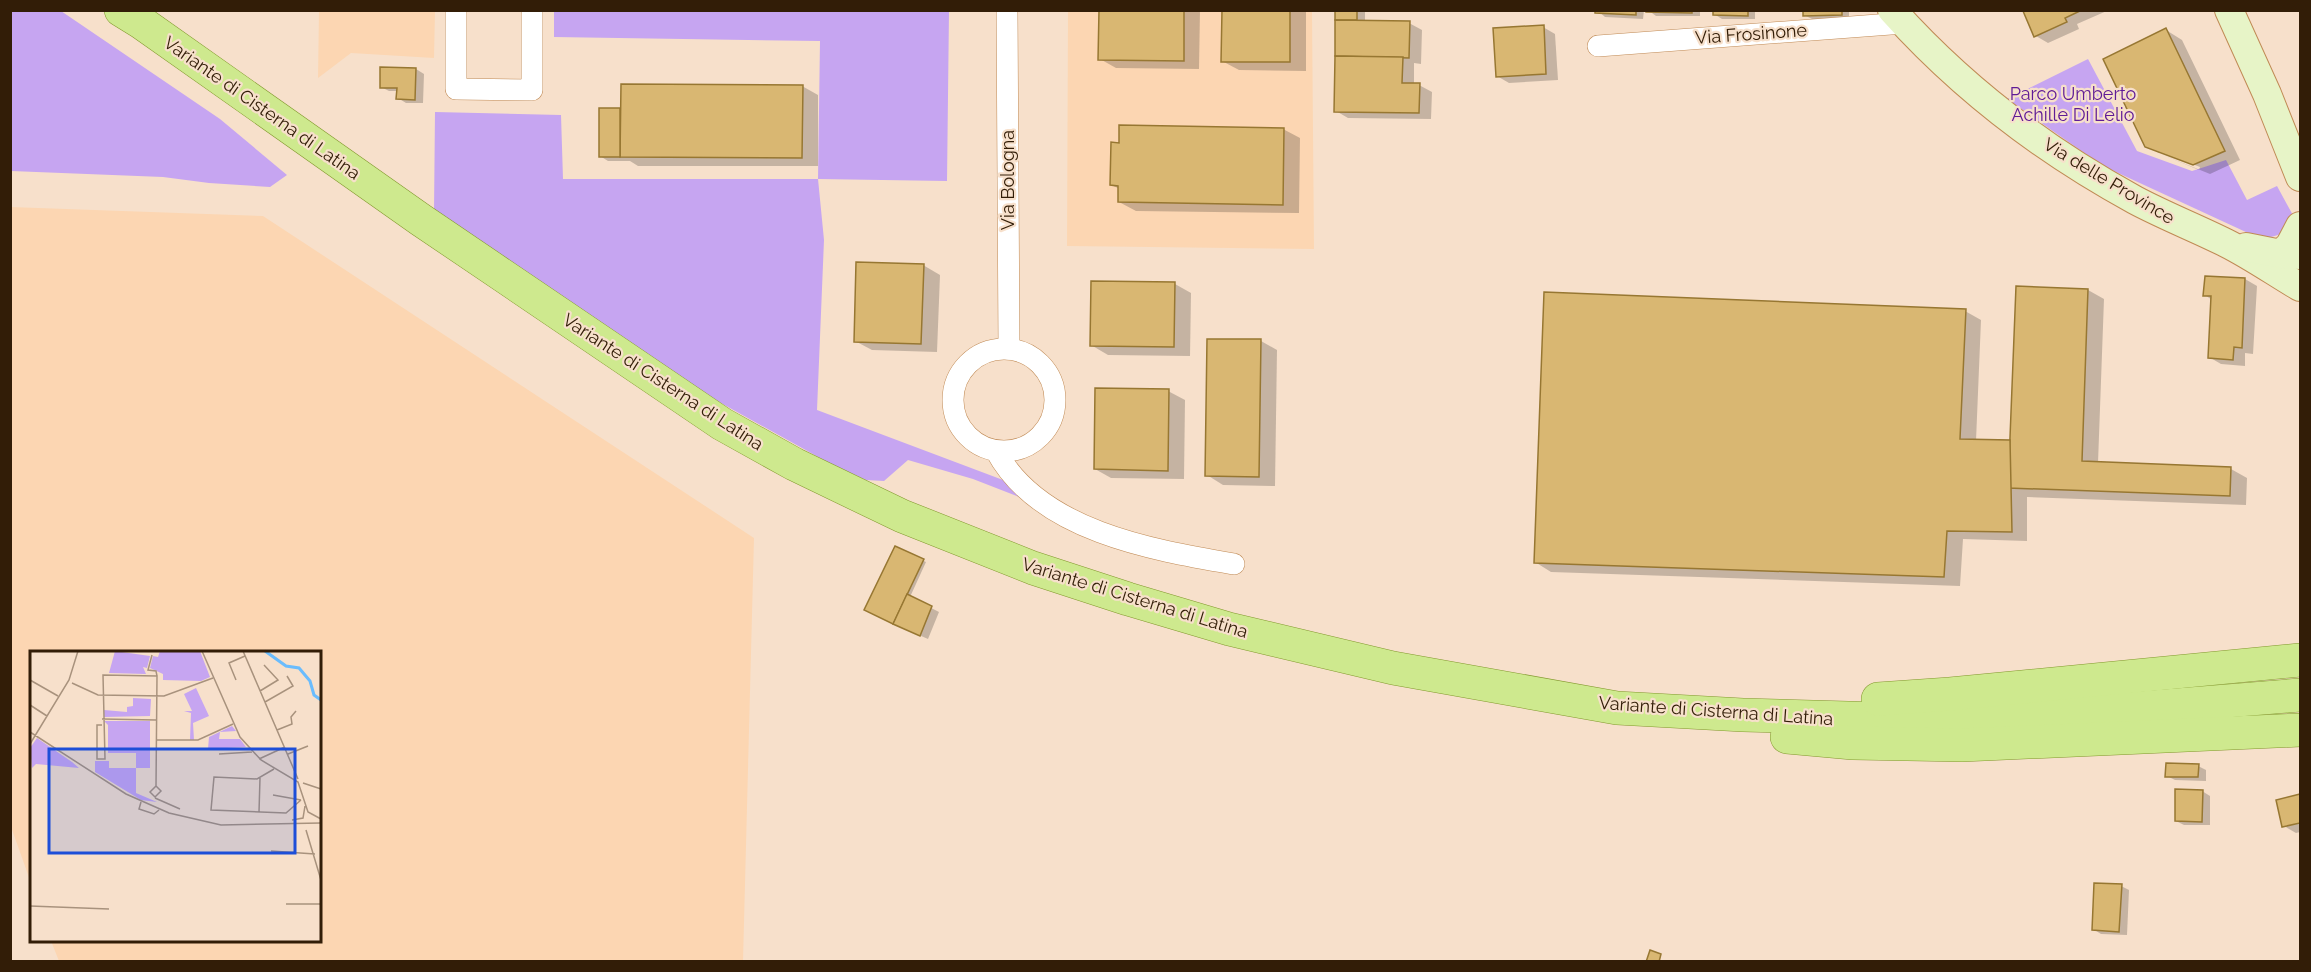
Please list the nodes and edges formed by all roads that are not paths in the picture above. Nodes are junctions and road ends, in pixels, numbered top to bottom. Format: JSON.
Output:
{"nodes":[{"id":1,"x":121,"y":10,"type":"edge"},
{"id":2,"x":456,"y":10,"type":"edge"},
{"id":3,"x":532,"y":10,"type":"edge"},
{"id":4,"x":1006,"y":10,"type":"edge"},
{"id":5,"x":2229,"y":10,"type":"edge"},
{"id":6,"x":1898,"y":17,"type":"edge"},
{"id":7,"x":1598,"y":46,"type":"dead end"},
{"id":8,"x":2267,"y":94,"type":"junction"},
{"id":9,"x":2301,"y":147,"type":"edge"},
{"id":10,"x":2301,"y":177,"type":"edge"},
{"id":11,"x":2301,"y":226,"type":"edge"},
{"id":12,"x":2226,"y":243,"type":"junction"},
{"id":13,"x":2291,"y":254,"type":"edge"},
{"id":14,"x":2301,"y":287,"type":"edge"},
{"id":15,"x":1009,"y":349,"type":"junction"},
{"id":16,"x":996,"y":451,"type":"junction"},
{"id":17,"x":1234,"y":564,"type":"dead end"},
{"id":18,"x":2301,"y":660,"type":"edge"},
{"id":19,"x":2301,"y":695,"type":"edge"},
{"id":20,"x":1617,"y":708,"type":"junction"},
{"id":21,"x":2301,"y":730,"type":"edge"}],
"edges":[{"from":1,"to":20,"type":"main road","name":"Variante di Cisterna di Latina"},
{"from":2,"to":3,"type":"street"},
{"from":4,"to":15,"type":"street","name":"Via Bologna"},
{"from":5,"to":8,"type":"main road"},
{"from":6,"to":7,"type":"street","name":"Via Frosinone"},
{"from":6,"to":12,"type":"main road","name":"Via delle Province"},
{"from":8,"to":9,"type":"main road"},
{"from":8,"to":10,"type":"main road"},
{"from":11,"to":13,"type":"main road"},
{"from":12,"to":13,"type":"main road","name":"Via delle Province"},
{"from":12,"to":14,"type":"main road","name":"Via delle Province"},
{"from":15,"to":16,"type":"street"},
{"from":15,"to":16,"type":"street"},
{"from":16,"to":17,"type":"street"},
{"from":18,"to":20,"type":"main road"},
{"from":19,"to":20,"type":"main road","name":"Variante di Cisterna di Latina"},
{"from":20,"to":21,"type":"main road"}]}
